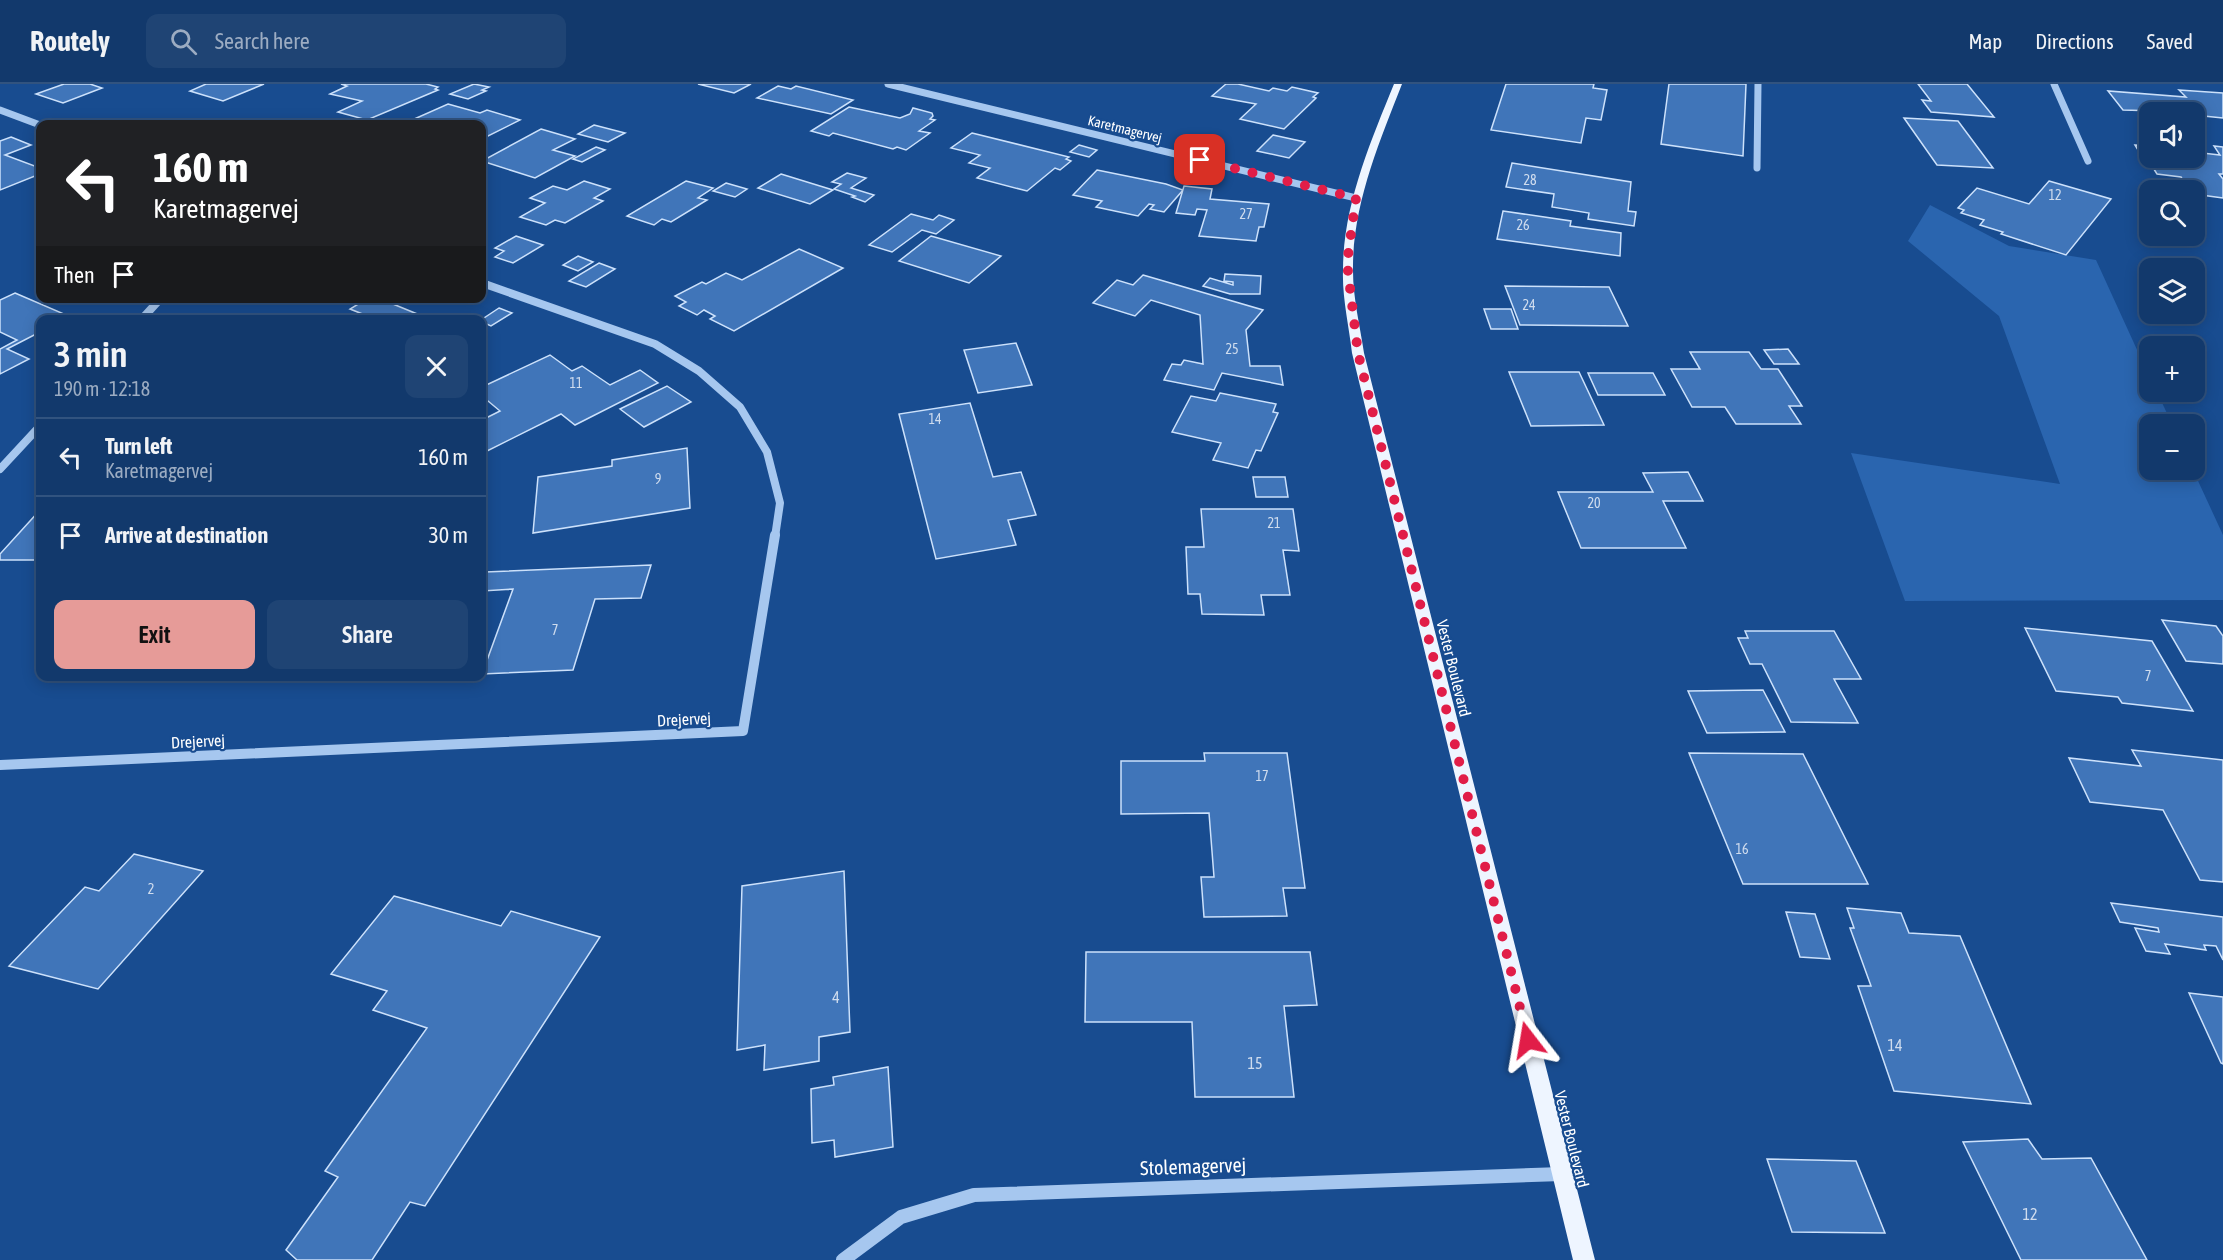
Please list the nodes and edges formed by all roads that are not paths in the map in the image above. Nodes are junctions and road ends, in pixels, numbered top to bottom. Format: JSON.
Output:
{"nodes":[{"id":1,"x":888,"y":84,"type":"edge"},
{"id":2,"x":1398,"y":84,"type":"edge"},
{"id":3,"x":1758,"y":84,"type":"edge"},
{"id":4,"x":2054,"y":84,"type":"edge"},
{"id":5,"x":0,"y":110,"type":"edge"},
{"id":6,"x":36,"y":124,"type":"edge"},
{"id":7,"x":2088,"y":161,"type":"dead end"},
{"id":8,"x":1757,"y":168,"type":"dead end"},
{"id":9,"x":1356,"y":198,"type":"junction"},
{"id":10,"x":486,"y":284,"type":"edge"},
{"id":11,"x":156,"y":303,"type":"edge"},
{"id":12,"x":146,"y":315,"type":"edge"},
{"id":13,"x":36,"y":430,"type":"edge"},
{"id":14,"x":0,"y":469,"type":"edge"},
{"id":15,"x":0,"y":765,"type":"edge"},
{"id":16,"x":1562,"y":1174,"type":"junction"},
{"id":17,"x":843,"y":1260,"type":"edge"},
{"id":18,"x":1584,"y":1260,"type":"edge"}],
"edges":[{"from":1,"to":9,"type":"street","name":"Karetmagervej"},
{"from":2,"to":9,"type":"main road","name":"Vester Boulevard"},
{"from":3,"to":8,"type":"street"},
{"from":4,"to":7,"type":"street"},
{"from":5,"to":6,"type":"street"},
{"from":9,"to":16,"type":"main road","name":"Vester Boulevard"},
{"from":10,"to":15,"type":"street","name":"Drejervej"},
{"from":11,"to":12,"type":"street"},
{"from":13,"to":14,"type":"street"},
{"from":16,"to":17,"type":"street","name":"Stolemagervej"},
{"from":16,"to":18,"type":"main road","name":"Vester Boulevard"}]}
